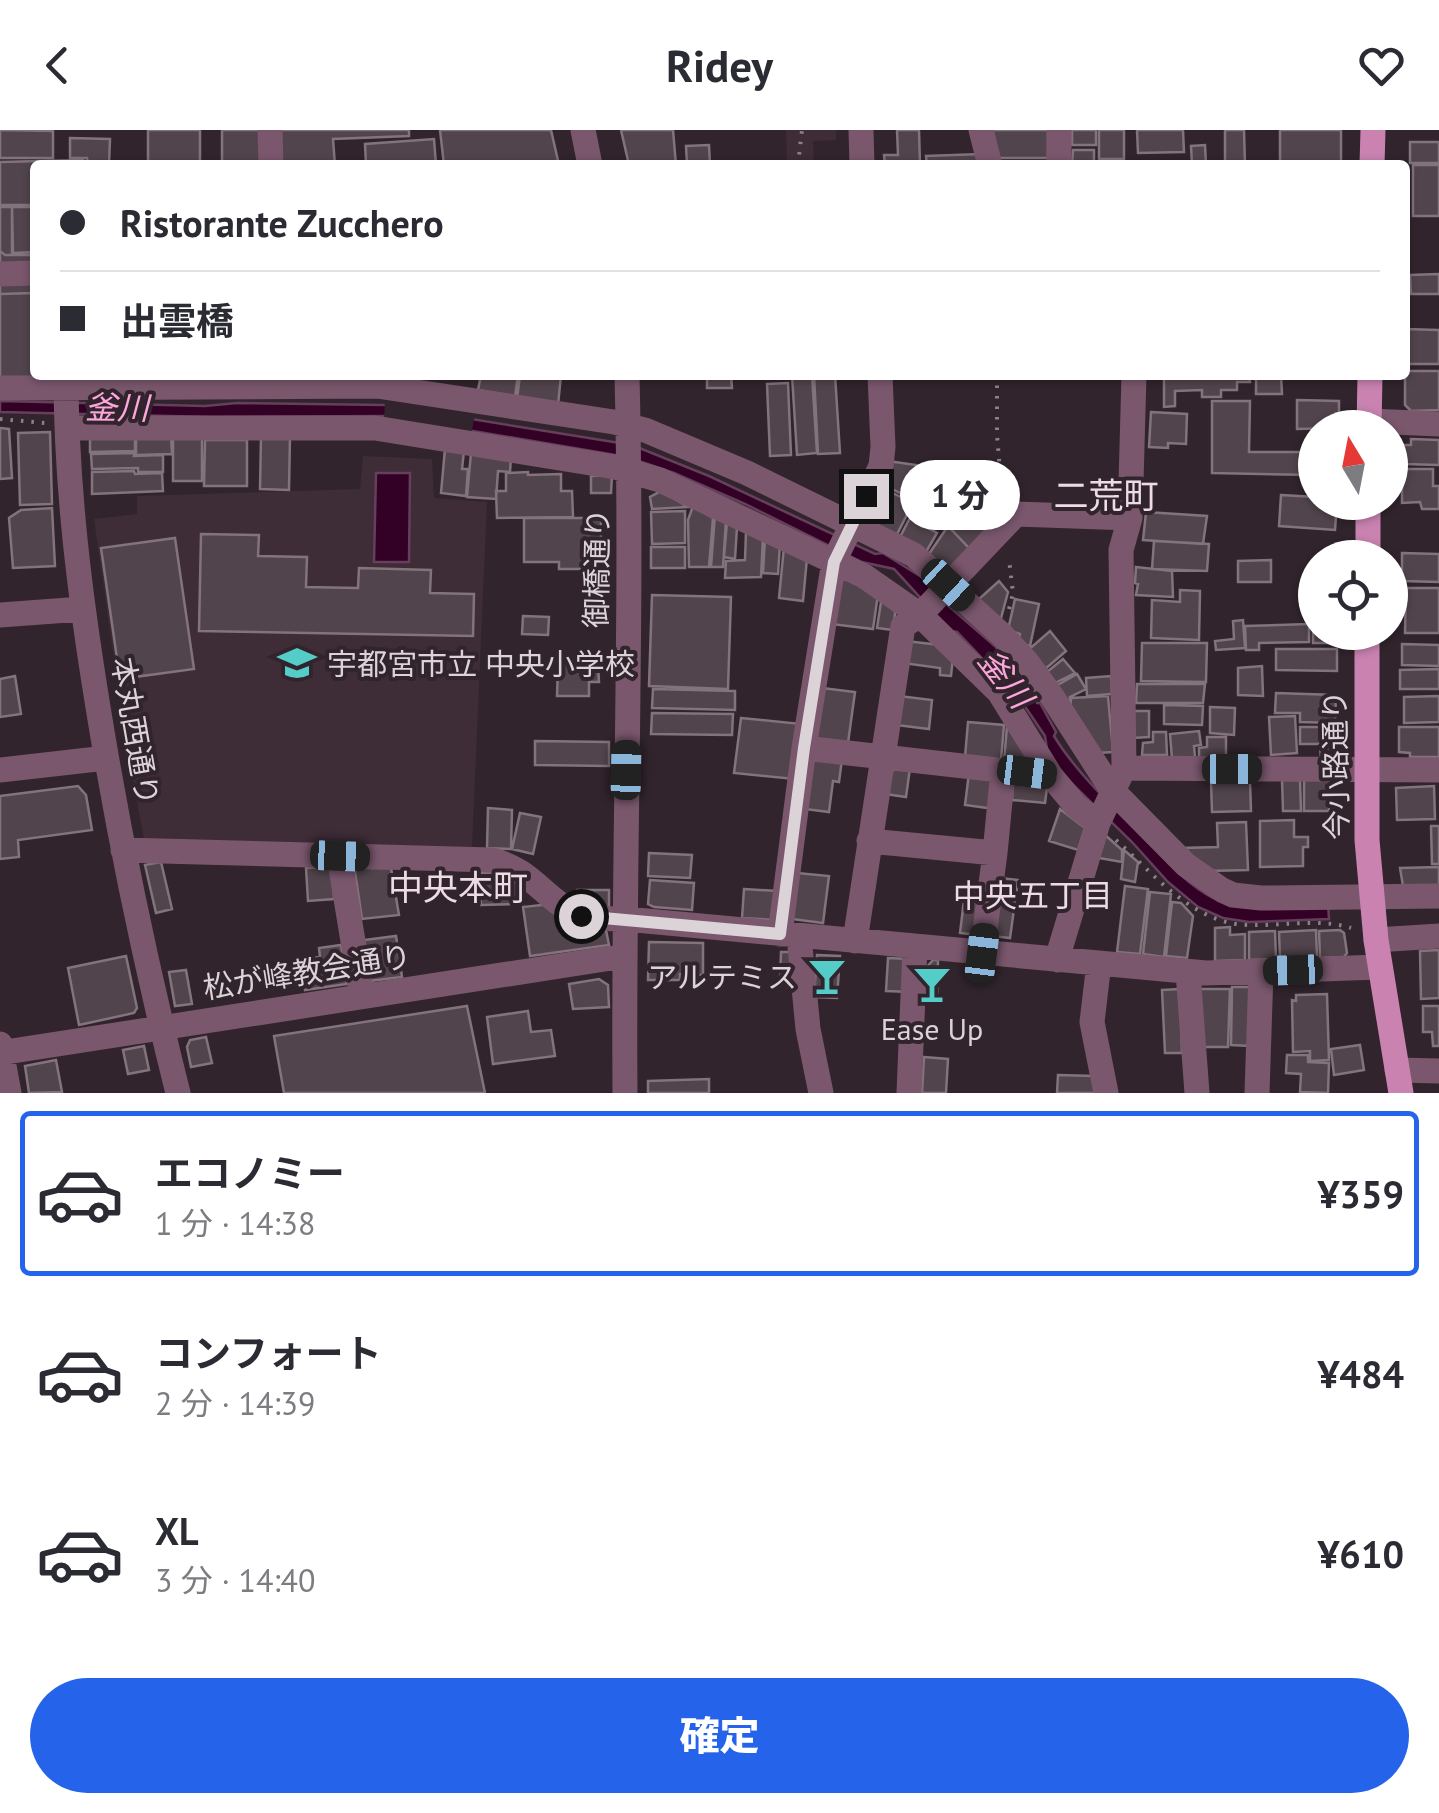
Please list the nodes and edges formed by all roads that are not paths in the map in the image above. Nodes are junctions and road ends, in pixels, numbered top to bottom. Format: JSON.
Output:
{"nodes":[{"id":1,"x":270,"y":130,"type":"edge"},
{"id":2,"x":584,"y":130,"type":"edge"},
{"id":3,"x":861,"y":130,"type":"edge"},
{"id":4,"x":981,"y":130,"type":"edge"},
{"id":5,"x":1059,"y":130,"type":"edge"},
{"id":6,"x":1373,"y":130,"type":"edge"},
{"id":7,"x":271,"y":160,"type":"edge"},
{"id":8,"x":589,"y":160,"type":"edge"},
{"id":9,"x":862,"y":160,"type":"edge"},
{"id":10,"x":989,"y":160,"type":"edge"},
{"id":11,"x":1059,"y":160,"type":"edge"},
{"id":12,"x":1372,"y":160,"type":"edge"},
{"id":13,"x":30,"y":273,"type":"edge"},
{"id":14,"x":0,"y":274,"type":"edge"},
{"id":15,"x":627,"y":380,"type":"edge"},
{"id":16,"x":880,"y":380,"type":"edge"},
{"id":17,"x":1134,"y":380,"type":"edge"},
{"id":18,"x":1370,"y":380,"type":"edge"},
{"id":19,"x":66,"y":382,"type":"edge"},
{"id":20,"x":0,"y":388,"type":"edge"},
{"id":21,"x":376,"y":402,"type":"edge"},
{"id":22,"x":1369,"y":410,"type":"edge"},
{"id":23,"x":1408,"y":424,"type":"edge"},
{"id":24,"x":1439,"y":424,"type":"edge"},
{"id":25,"x":60,"y":426,"type":"junction"},
{"id":26,"x":629,"y":447,"type":"junction"},
{"id":27,"x":1130,"y":518,"type":"junction"},
{"id":28,"x":852,"y":524,"type":"junction"},
{"id":29,"x":834,"y":562,"type":"junction"},
{"id":30,"x":934,"y":600,"type":"junction"},
{"id":31,"x":82,"y":609,"type":"junction"},
{"id":32,"x":0,"y":615,"type":"edge"},
{"id":33,"x":1367,"y":650,"type":"edge"},
{"id":34,"x":804,"y":748,"type":"junction"},
{"id":35,"x":882,"y":756,"type":"junction"},
{"id":36,"x":106,"y":758,"type":"junction"},
{"id":37,"x":0,"y":770,"type":"edge"},
{"id":38,"x":1004,"y":770,"type":"junction"},
{"id":39,"x":1439,"y":770,"type":"edge"},
{"id":40,"x":1365,"y":771,"type":"junction"},
{"id":41,"x":1051,"y":776,"type":"junction"},
{"id":42,"x":1118,"y":779,"type":"junction"},
{"id":43,"x":1098,"y":823,"type":"junction"},
{"id":44,"x":869,"y":841,"type":"junction"},
{"id":45,"x":124,"y":850,"type":"junction"},
{"id":46,"x":994,"y":854,"type":"junction"},
{"id":47,"x":340,"y":856,"type":"junction"},
{"id":48,"x":1372,"y":896,"type":"junction"},
{"id":49,"x":1439,"y":896,"type":"edge"},
{"id":50,"x":625,"y":919,"type":"junction"},
{"id":51,"x":790,"y":935,"type":"junction"},
{"id":52,"x":1439,"y":936,"type":"edge"},
{"id":53,"x":1376,"y":937,"type":"junction"},
{"id":54,"x":855,"y":941,"type":"junction"},
{"id":55,"x":915,"y":947,"type":"junction"},
{"id":56,"x":982,"y":953,"type":"junction"},
{"id":57,"x":624,"y":956,"type":"junction"},
{"id":58,"x":1058,"y":960,"type":"junction"},
{"id":59,"x":1098,"y":964,"type":"junction"},
{"id":60,"x":1380,"y":967,"type":"junction"},
{"id":61,"x":1261,"y":971,"type":"junction"},
{"id":62,"x":1188,"y":972,"type":"junction"},
{"id":63,"x":362,"y":996,"type":"junction"},
{"id":64,"x":161,"y":1026,"type":"junction"},
{"id":65,"x":0,"y":1050,"type":"edge"},
{"id":66,"x":1439,"y":1071,"type":"edge"},
{"id":67,"x":1399,"y":1082,"type":"edge"},
{"id":68,"x":10,"y":1093,"type":"edge"},
{"id":69,"x":178,"y":1093,"type":"edge"},
{"id":70,"x":625,"y":1093,"type":"edge"},
{"id":71,"x":821,"y":1093,"type":"edge"},
{"id":72,"x":909,"y":1093,"type":"edge"},
{"id":73,"x":1106,"y":1093,"type":"edge"},
{"id":74,"x":1197,"y":1093,"type":"edge"},
{"id":75,"x":1258,"y":1093,"type":"edge"}],
"edges":[{"from":1,"to":7,"type":"street"},
{"from":2,"to":8,"type":"street"},
{"from":3,"to":9,"type":"street"},
{"from":4,"to":10,"type":"street"},
{"from":5,"to":11,"type":"street"},
{"from":6,"to":12,"type":"main road"},
{"from":13,"to":14,"type":"street"},
{"from":15,"to":26,"type":"street","name":"御橋通り"},
{"from":16,"to":28,"type":"street"},
{"from":17,"to":27,"type":"street"},
{"from":18,"to":22,"type":"main road"},
{"from":19,"to":20,"type":"street"},
{"from":19,"to":21,"type":"street"},
{"from":19,"to":25,"type":"street","name":"本丸西通り"},
{"from":21,"to":25,"type":"street"},
{"from":21,"to":26,"type":"street"},
{"from":21,"to":26,"type":"street"},
{"from":23,"to":24,"type":"street"},
{"from":25,"to":31,"type":"street","name":"本丸西通り"},
{"from":26,"to":28,"type":"street"},
{"from":26,"to":29,"type":"street"},
{"from":26,"to":50,"type":"street","name":"御橋通り"},
{"from":27,"to":30,"type":"street"},
{"from":27,"to":42,"type":"street"},
{"from":28,"to":29,"type":"street"},
{"from":28,"to":30,"type":"street"},
{"from":29,"to":30,"type":"street"},
{"from":29,"to":34,"type":"street"},
{"from":30,"to":35,"type":"street"},
{"from":30,"to":41,"type":"street"},
{"from":30,"to":42,"type":"street"},
{"from":31,"to":32,"type":"street"},
{"from":31,"to":36,"type":"street","name":"本丸西通り"},
{"from":33,"to":40,"type":"main road","name":"今小路通り"},
{"from":34,"to":35,"type":"street"},
{"from":34,"to":51,"type":"street"},
{"from":35,"to":38,"type":"street"},
{"from":35,"to":44,"type":"street"},
{"from":36,"to":37,"type":"street"},
{"from":36,"to":45,"type":"street","name":"本丸西通り"},
{"from":38,"to":41,"type":"street"},
{"from":38,"to":46,"type":"street"},
{"from":39,"to":40,"type":"street"},
{"from":40,"to":42,"type":"street"},
{"from":40,"to":48,"type":"main road","name":"今小路通り"},
{"from":41,"to":43,"type":"street"},
{"from":42,"to":43,"type":"street"},
{"from":42,"to":48,"type":"street"},
{"from":43,"to":58,"type":"street"},
{"from":44,"to":46,"type":"street"},
{"from":44,"to":54,"type":"street"},
{"from":45,"to":47,"type":"street"},
{"from":45,"to":64,"type":"street","name":"本丸西通り"},
{"from":46,"to":56,"type":"street"},
{"from":47,"to":50,"type":"street"},
{"from":47,"to":63,"type":"street"},
{"from":48,"to":49,"type":"street"},
{"from":48,"to":53,"type":"main road","name":"今小路通り"},
{"from":50,"to":51,"type":"street"},
{"from":50,"to":57,"type":"street","name":"御橋通り"},
{"from":51,"to":54,"type":"street"},
{"from":51,"to":71,"type":"street"},
{"from":52,"to":53,"type":"street"},
{"from":53,"to":60,"type":"main road"},
{"from":54,"to":55,"type":"street"},
{"from":55,"to":56,"type":"street"},
{"from":55,"to":72,"type":"street"},
{"from":56,"to":58,"type":"street"},
{"from":57,"to":63,"type":"street","name":"松が峰教会通り"},
{"from":57,"to":70,"type":"street","name":"御橋通り"},
{"from":58,"to":59,"type":"street"},
{"from":59,"to":62,"type":"street"},
{"from":59,"to":73,"type":"street"},
{"from":60,"to":61,"type":"street"},
{"from":60,"to":67,"type":"main road"},
{"from":61,"to":62,"type":"street"},
{"from":61,"to":75,"type":"street"},
{"from":62,"to":74,"type":"street"},
{"from":63,"to":64,"type":"street","name":"松が峰教会通り"},
{"from":64,"to":65,"type":"street","name":"松が峰教会通り"},
{"from":64,"to":69,"type":"street","name":"本丸西通り"},
{"from":65,"to":68,"type":"street"},
{"from":66,"to":67,"type":"street"}]}
